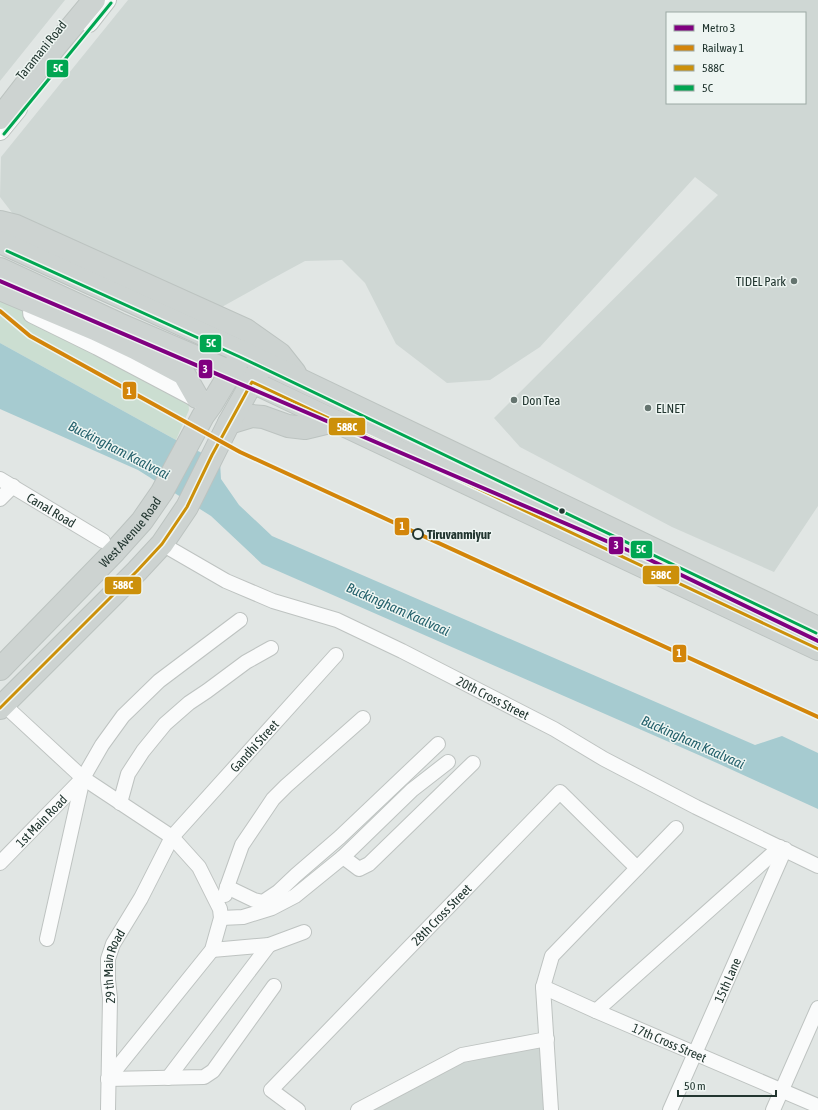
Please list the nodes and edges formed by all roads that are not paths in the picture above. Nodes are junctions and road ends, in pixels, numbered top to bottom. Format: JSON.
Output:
{"nodes":[{"id":1,"x":82,"y":0,"type":"edge"},
{"id":2,"x":94,"y":0,"type":"edge"},
{"id":3,"x":107,"y":0,"type":"edge"},
{"id":4,"x":0,"y":101,"type":"edge"},
{"id":5,"x":0,"y":118,"type":"edge"},
{"id":6,"x":0,"y":131,"type":"edge"},
{"id":7,"x":0,"y":222,"type":"edge"},
{"id":8,"x":0,"y":226,"type":"edge"},
{"id":9,"x":5,"y":244,"type":"edge"},
{"id":10,"x":0,"y":269,"type":"edge"},
{"id":11,"x":0,"y":289,"type":"edge"},
{"id":12,"x":0,"y":298,"type":"edge"},
{"id":13,"x":242,"y":352,"type":"junction"},
{"id":14,"x":274,"y":360,"type":"junction"},
{"id":15,"x":221,"y":368,"type":"junction"},
{"id":16,"x":184,"y":374,"type":"junction"},
{"id":17,"x":252,"y":382,"type":"junction"},
{"id":18,"x":204,"y":401,"type":"junction"},
{"id":19,"x":334,"y":421,"type":"junction"},
{"id":20,"x":229,"y":423,"type":"junction"},
{"id":21,"x":0,"y":479,"type":"edge"},
{"id":22,"x":12,"y":486,"type":"junction"},
{"id":23,"x":0,"y":499,"type":"edge"},
{"id":24,"x":103,"y":541,"type":"dead end"},
{"id":25,"x":162,"y":544,"type":"junction"},
{"id":26,"x":240,"y":620,"type":"dead end"},
{"id":27,"x":818,"y":628,"type":"edge"},
{"id":28,"x":271,"y":648,"type":"dead end"},
{"id":29,"x":818,"y":648,"type":"edge"},
{"id":30,"x":336,"y":655,"type":"dead end"},
{"id":31,"x":0,"y":669,"type":"edge"},
{"id":32,"x":2,"y":706,"type":"edge"},
{"id":33,"x":363,"y":718,"type":"dead end"},
{"id":34,"x":438,"y":744,"type":"dead end"},
{"id":35,"x":448,"y":762,"type":"dead end"},
{"id":36,"x":473,"y":764,"type":"dead end"},
{"id":37,"x":83,"y":778,"type":"junction"},
{"id":38,"x":120,"y":803,"type":"junction"},
{"id":39,"x":676,"y":828,"type":"dead end"},
{"id":40,"x":172,"y":837,"type":"junction"},
{"id":41,"x":783,"y":848,"type":"junction"},
{"id":42,"x":343,"y":857,"type":"junction"},
{"id":43,"x":0,"y":863,"type":"edge"},
{"id":44,"x":818,"y":866,"type":"edge"},
{"id":45,"x":637,"y":868,"type":"junction"},
{"id":46,"x":227,"y":887,"type":"junction"},
{"id":47,"x":221,"y":913,"type":"junction"},
{"id":48,"x":304,"y":932,"type":"dead end"},
{"id":49,"x":47,"y":939,"type":"dead end"},
{"id":50,"x":269,"y":945,"type":"junction"},
{"id":51,"x":212,"y":950,"type":"junction"},
{"id":52,"x":274,"y":986,"type":"dead end"},
{"id":53,"x":544,"y":987,"type":"junction"},
{"id":54,"x":818,"y":1008,"type":"edge"},
{"id":55,"x":596,"y":1010,"type":"junction"},
{"id":56,"x":547,"y":1039,"type":"junction"},
{"id":57,"x":695,"y":1053,"type":"junction"},
{"id":58,"x":168,"y":1078,"type":"junction"},
{"id":59,"x":108,"y":1079,"type":"junction"},
{"id":60,"x":782,"y":1090,"type":"junction"},
{"id":61,"x":818,"y":1106,"type":"edge"},
{"id":62,"x":108,"y":1110,"type":"edge"},
{"id":63,"x":298,"y":1110,"type":"edge"},
{"id":64,"x":358,"y":1110,"type":"edge"},
{"id":65,"x":551,"y":1110,"type":"edge"},
{"id":66,"x":670,"y":1110,"type":"edge"},
{"id":67,"x":773,"y":1110,"type":"edge"}],
"edges":[{"from":1,"to":4,"type":"street","name":"Taramani Road"},
{"from":2,"to":5,"type":"main road"},
{"from":3,"to":6,"type":"street","name":"Taramani Road"},
{"from":7,"to":14,"type":"main road"},
{"from":8,"to":9,"type":"street"},
{"from":9,"to":13,"type":"main road"},
{"from":10,"to":15,"type":"main road"},
{"from":11,"to":16,"type":"main road"},
{"from":12,"to":18,"type":"main road"},
{"from":13,"to":14,"type":"main road"},
{"from":13,"to":15,"type":"main road","name":"West Avenue Road"},
{"from":14,"to":17,"type":"main road"},
{"from":14,"to":27,"type":"main road"},
{"from":15,"to":16,"type":"main road"},
{"from":15,"to":17,"type":"main road"},
{"from":15,"to":18,"type":"main road","name":"West Avenue Road"},
{"from":16,"to":18,"type":"main road"},
{"from":17,"to":19,"type":"main road"},
{"from":17,"to":20,"type":"main road"},
{"from":18,"to":31,"type":"main road","name":"West Avenue Road"},
{"from":19,"to":20,"type":"main road"},
{"from":19,"to":29,"type":"main road"},
{"from":20,"to":25,"type":"main road"},
{"from":21,"to":22,"type":"street","name":"Canal Road"},
{"from":22,"to":23,"type":"street"},
{"from":22,"to":24,"type":"street","name":"Canal Road"},
{"from":25,"to":32,"type":"main road"},
{"from":25,"to":41,"type":"street","name":"20th Cross Street"},
{"from":26,"to":37,"type":"street"},
{"from":28,"to":38,"type":"street"},
{"from":30,"to":40,"type":"street","name":"Gandhi Street"},
{"from":32,"to":37,"type":"street"},
{"from":33,"to":46,"type":"street"},
{"from":34,"to":46,"type":"street"},
{"from":35,"to":42,"type":"street"},
{"from":36,"to":42,"type":"street"},
{"from":37,"to":38,"type":"street"},
{"from":37,"to":43,"type":"street","name":"1st Main Road"},
{"from":37,"to":49,"type":"street"},
{"from":38,"to":40,"type":"street"},
{"from":39,"to":45,"type":"street"},
{"from":40,"to":47,"type":"street"},
{"from":40,"to":59,"type":"street","name":"29 th Main Road"},
{"from":41,"to":44,"type":"street","name":"20th Cross Street"},
{"from":41,"to":55,"type":"street"},
{"from":41,"to":57,"type":"street","name":"15th Lane"},
{"from":42,"to":47,"type":"street"},
{"from":45,"to":53,"type":"street"},
{"from":45,"to":63,"type":"street","name":"28th Cross Street"},
{"from":46,"to":47,"type":"street"},
{"from":47,"to":51,"type":"street"},
{"from":48,"to":50,"type":"street"},
{"from":50,"to":51,"type":"street"},
{"from":50,"to":58,"type":"street"},
{"from":51,"to":59,"type":"street"},
{"from":52,"to":58,"type":"street"},
{"from":53,"to":55,"type":"street","name":"17th Cross Street"},
{"from":53,"to":56,"type":"street"},
{"from":54,"to":60,"type":"street"},
{"from":55,"to":57,"type":"street","name":"17th Cross Street"},
{"from":56,"to":64,"type":"street"},
{"from":56,"to":65,"type":"street"},
{"from":57,"to":60,"type":"street","name":"17th Cross Street"},
{"from":57,"to":66,"type":"street","name":"15th Lane"},
{"from":58,"to":59,"type":"street"},
{"from":59,"to":62,"type":"street","name":"29 th Main Road"},
{"from":60,"to":61,"type":"street","name":"17th Cross Street"},
{"from":60,"to":67,"type":"street"}]}
